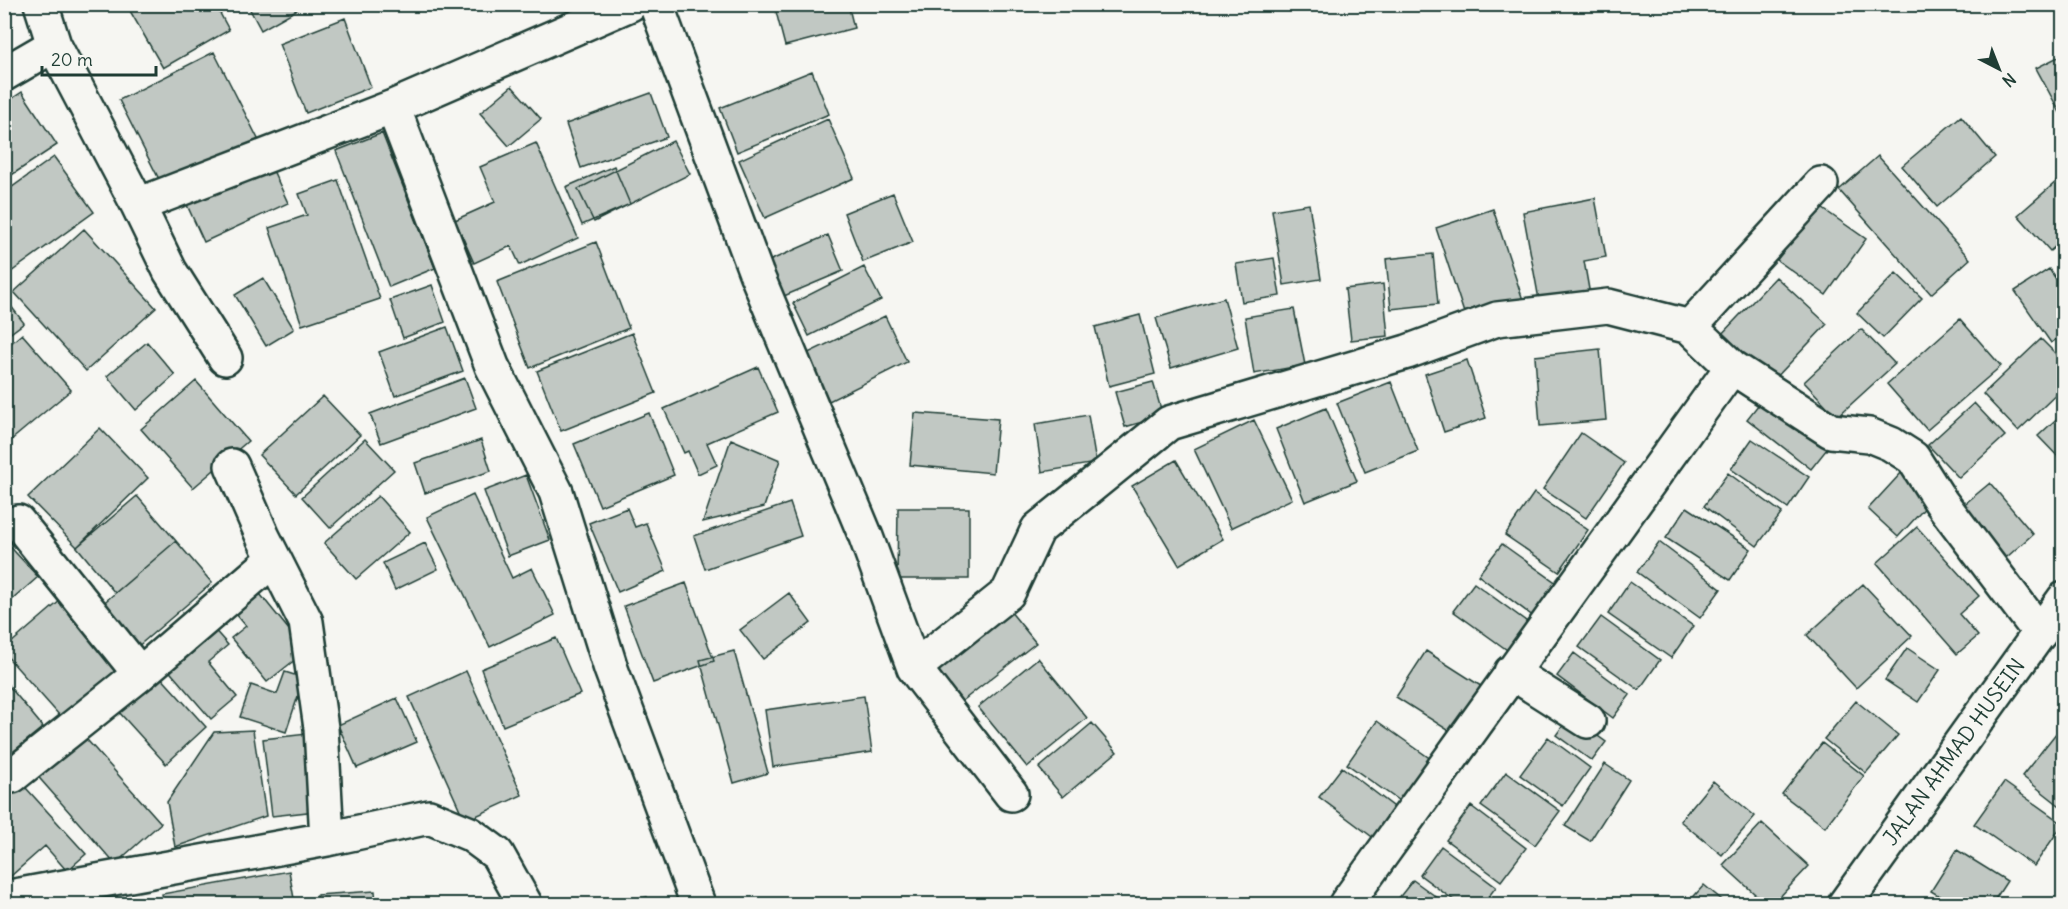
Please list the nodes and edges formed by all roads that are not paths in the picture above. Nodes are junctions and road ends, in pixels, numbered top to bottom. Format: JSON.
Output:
{"nodes":[{"id":1,"x":41,"y":4,"type":"edge"},
{"id":2,"x":630,"y":4,"type":"edge"},
{"id":3,"x":656,"y":4,"type":"edge"},
{"id":4,"x":54,"y":45,"type":"junction"},
{"id":5,"x":4,"y":74,"type":"edge"},
{"id":6,"x":393,"y":107,"type":"junction"},
{"id":7,"x":1821,"y":184,"type":"dead end"},
{"id":8,"x":138,"y":205,"type":"junction"},
{"id":9,"x":1690,"y":327,"type":"junction"},
{"id":10,"x":225,"y":358,"type":"dead end"},
{"id":11,"x":1732,"y":367,"type":"junction"},
{"id":12,"x":232,"y":466,"type":"dead end"},
{"id":13,"x":18,"y":522,"type":"dead end"},
{"id":14,"x":274,"y":559,"type":"junction"},
{"id":15,"x":2064,"y":599,"type":"edge"},
{"id":16,"x":2040,"y":633,"type":"junction"},
{"id":17,"x":914,"y":668,"type":"junction"},
{"id":18,"x":1511,"y":672,"type":"junction"},
{"id":19,"x":140,"y":674,"type":"junction"},
{"id":20,"x":1588,"y":721,"type":"dead end"},
{"id":21,"x":12,"y":776,"type":"dead end"},
{"id":22,"x":1011,"y":794,"type":"dead end"},
{"id":23,"x":327,"y":839,"type":"junction"},
{"id":24,"x":52,"y":897,"type":"edge"},
{"id":25,"x":4,"y":898,"type":"edge"},
{"id":26,"x":525,"y":904,"type":"edge"},
{"id":27,"x":698,"y":904,"type":"edge"},
{"id":28,"x":1346,"y":904,"type":"edge"},
{"id":29,"x":1845,"y":904,"type":"edge"}],
"edges":[{"from":1,"to":4,"type":"street"},
{"from":2,"to":6,"type":"street"},
{"from":3,"to":17,"type":"street"},
{"from":4,"to":5,"type":"street"},
{"from":4,"to":8,"type":"street"},
{"from":6,"to":8,"type":"street"},
{"from":6,"to":27,"type":"street"},
{"from":7,"to":9,"type":"street"},
{"from":8,"to":10,"type":"street"},
{"from":9,"to":11,"type":"street"},
{"from":9,"to":17,"type":"street"},
{"from":11,"to":16,"type":"street"},
{"from":11,"to":18,"type":"street"},
{"from":12,"to":14,"type":"street"},
{"from":13,"to":19,"type":"street"},
{"from":14,"to":19,"type":"street"},
{"from":14,"to":23,"type":"street"},
{"from":15,"to":16,"type":"street","name":"JALAN AHMAD HUSEIN"},
{"from":16,"to":29,"type":"street","name":"JALAN AHMAD HUSEIN"},
{"from":17,"to":22,"type":"street"},
{"from":18,"to":20,"type":"street"},
{"from":18,"to":28,"type":"street"},
{"from":19,"to":21,"type":"street"},
{"from":23,"to":24,"type":"street"},
{"from":23,"to":26,"type":"street"},
{"from":24,"to":25,"type":"street"}]}
